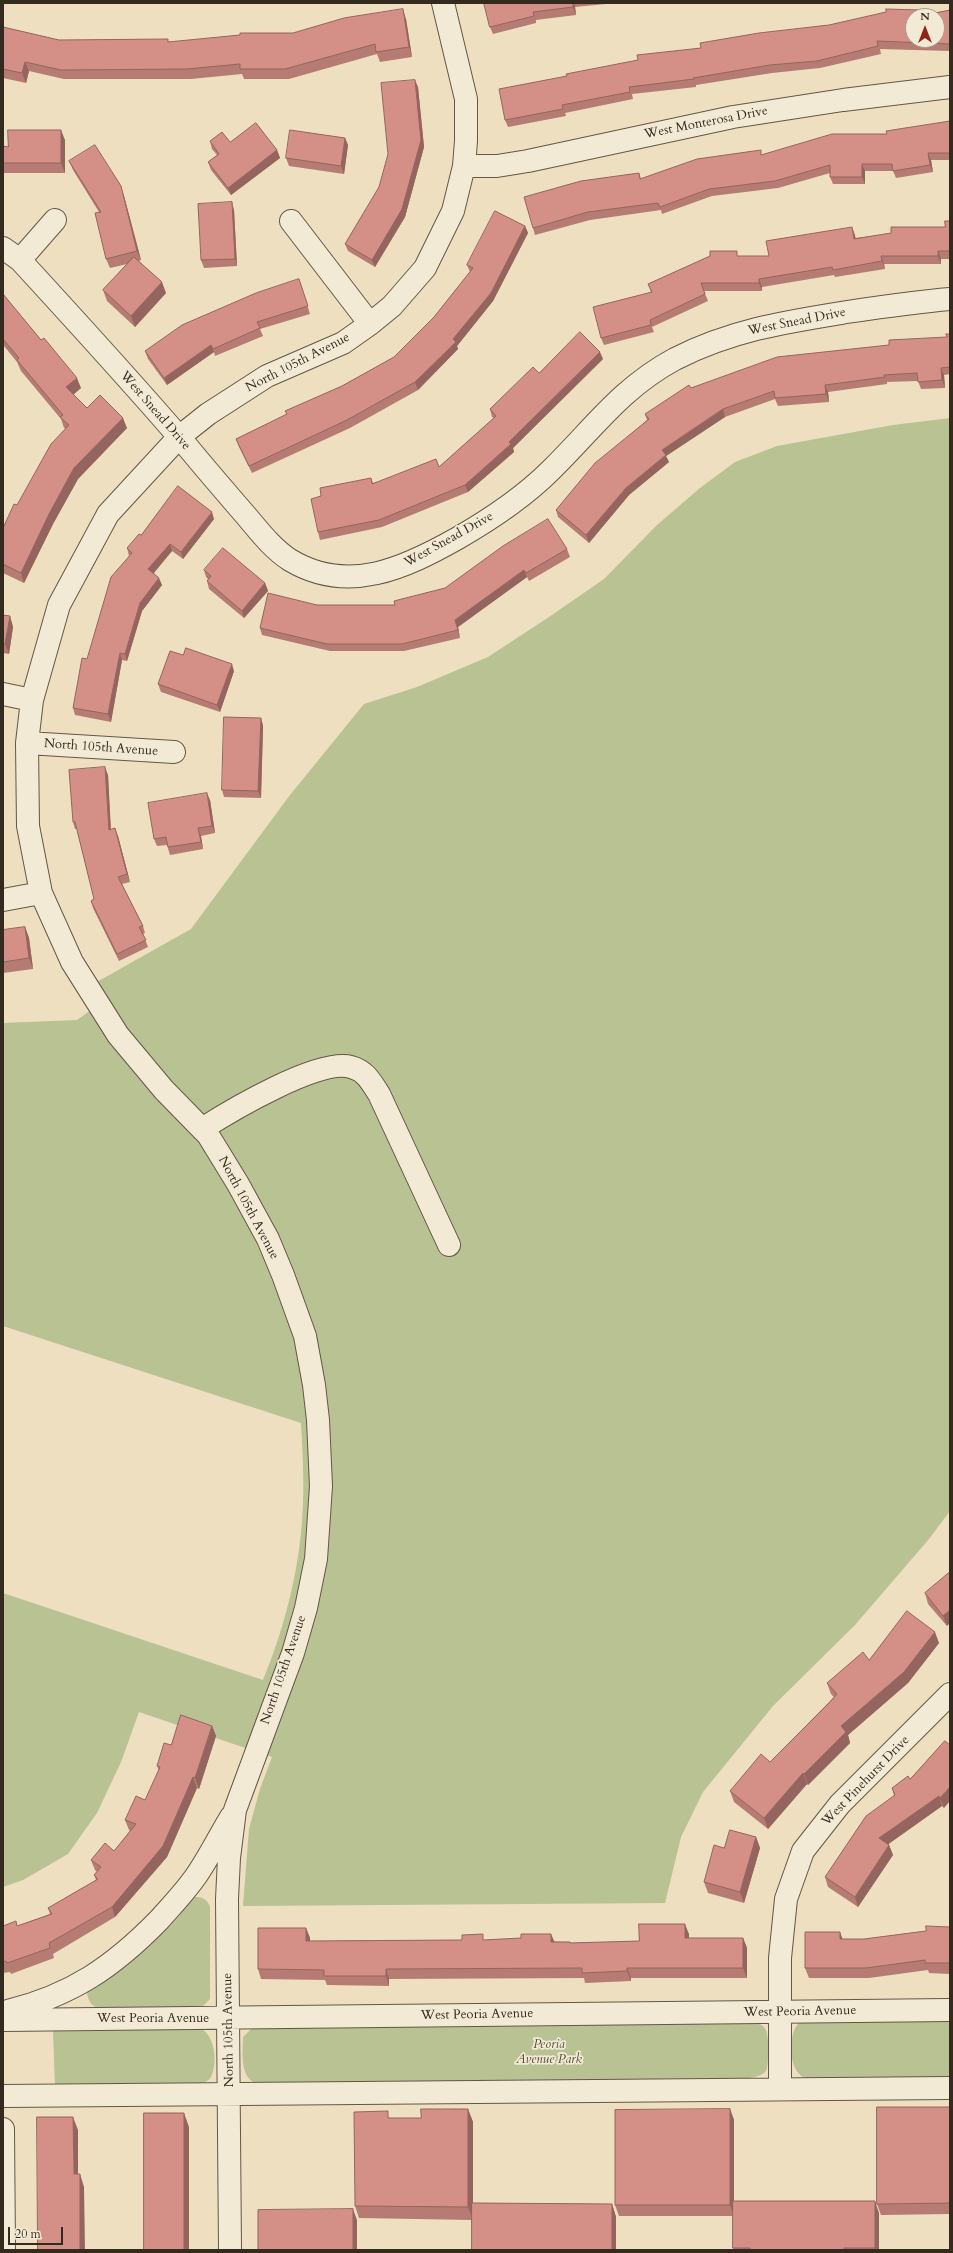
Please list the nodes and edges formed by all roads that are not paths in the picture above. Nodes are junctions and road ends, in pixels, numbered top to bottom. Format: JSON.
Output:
{"nodes":[{"id":1,"x":442,"y":3,"type":"edge"},
{"id":2,"x":950,"y":87,"type":"edge"},
{"id":3,"x":464,"y":166,"type":"junction"},
{"id":4,"x":55,"y":220,"type":"dead end"},
{"id":5,"x":291,"y":221,"type":"dead end"},
{"id":6,"x":12,"y":254,"type":"edge"},
{"id":7,"x":950,"y":299,"type":"edge"},
{"id":8,"x":370,"y":324,"type":"junction"},
{"id":9,"x":179,"y":437,"type":"junction"},
{"id":10,"x":3,"y":694,"type":"edge"},
{"id":11,"x":32,"y":700,"type":"junction"},
{"id":12,"x":27,"y":743,"type":"junction"},
{"id":13,"x":174,"y":752,"type":"dead end"},
{"id":14,"x":41,"y":893,"type":"junction"},
{"id":15,"x":3,"y":900,"type":"edge"},
{"id":16,"x":202,"y":1129,"type":"junction"},
{"id":17,"x":449,"y":1245,"type":"dead end"},
{"id":18,"x":948,"y":1700,"type":"edge"},
{"id":19,"x":235,"y":1810,"type":"junction"},
{"id":20,"x":950,"y":2010,"type":"edge"},
{"id":21,"x":3,"y":2012,"type":"edge"},
{"id":22,"x":780,"y":2012,"type":"junction"},
{"id":23,"x":229,"y":2018,"type":"junction"},
{"id":24,"x":3,"y":2020,"type":"edge"},
{"id":25,"x":950,"y":2088,"type":"edge"},
{"id":26,"x":780,"y":2089,"type":"junction"},
{"id":27,"x":230,"y":2093,"type":"junction"},
{"id":28,"x":3,"y":2096,"type":"edge"},
{"id":29,"x":3,"y":2129,"type":"edge"},
{"id":30,"x":4,"y":2250,"type":"edge"},
{"id":31,"x":230,"y":2250,"type":"edge"}],
"edges":[{"from":1,"to":3,"type":"street","name":"North 105th Avenue"},
{"from":2,"to":3,"type":"street","name":"West Monterosa Drive"},
{"from":3,"to":8,"type":"street","name":"North 105th Avenue"},
{"from":4,"to":6,"type":"street","name":"West Snead Drive"},
{"from":5,"to":8,"type":"street"},
{"from":6,"to":9,"type":"street","name":"West Snead Drive"},
{"from":7,"to":9,"type":"street","name":"West Snead Drive"},
{"from":8,"to":9,"type":"street","name":"North 105th Avenue"},
{"from":9,"to":11,"type":"street","name":"North 105th Avenue"},
{"from":10,"to":11,"type":"street"},
{"from":11,"to":12,"type":"street","name":"North 105th Avenue"},
{"from":12,"to":13,"type":"street","name":"North 105th Avenue"},
{"from":12,"to":14,"type":"street","name":"North 105th Avenue"},
{"from":14,"to":15,"type":"street"},
{"from":14,"to":16,"type":"street","name":"North 105th Avenue"},
{"from":16,"to":17,"type":"street"},
{"from":16,"to":19,"type":"street","name":"North 105th Avenue"},
{"from":18,"to":22,"type":"street","name":"West Pinehurst Drive"},
{"from":19,"to":21,"type":"street","name":"North 105th Avenue"},
{"from":19,"to":23,"type":"street","name":"North 105th Avenue"},
{"from":20,"to":22,"type":"street","name":"West Peoria Avenue"},
{"from":22,"to":23,"type":"street","name":"West Peoria Avenue"},
{"from":22,"to":26,"type":"street","name":"West Pinehurst Drive"},
{"from":23,"to":24,"type":"street","name":"West Peoria Avenue"},
{"from":23,"to":27,"type":"street","name":"North 105th Avenue"},
{"from":25,"to":26,"type":"street"},
{"from":26,"to":27,"type":"street"},
{"from":27,"to":28,"type":"street"},
{"from":27,"to":31,"type":"street","name":"North 105th Avenue"},
{"from":29,"to":30,"type":"street"}]}
